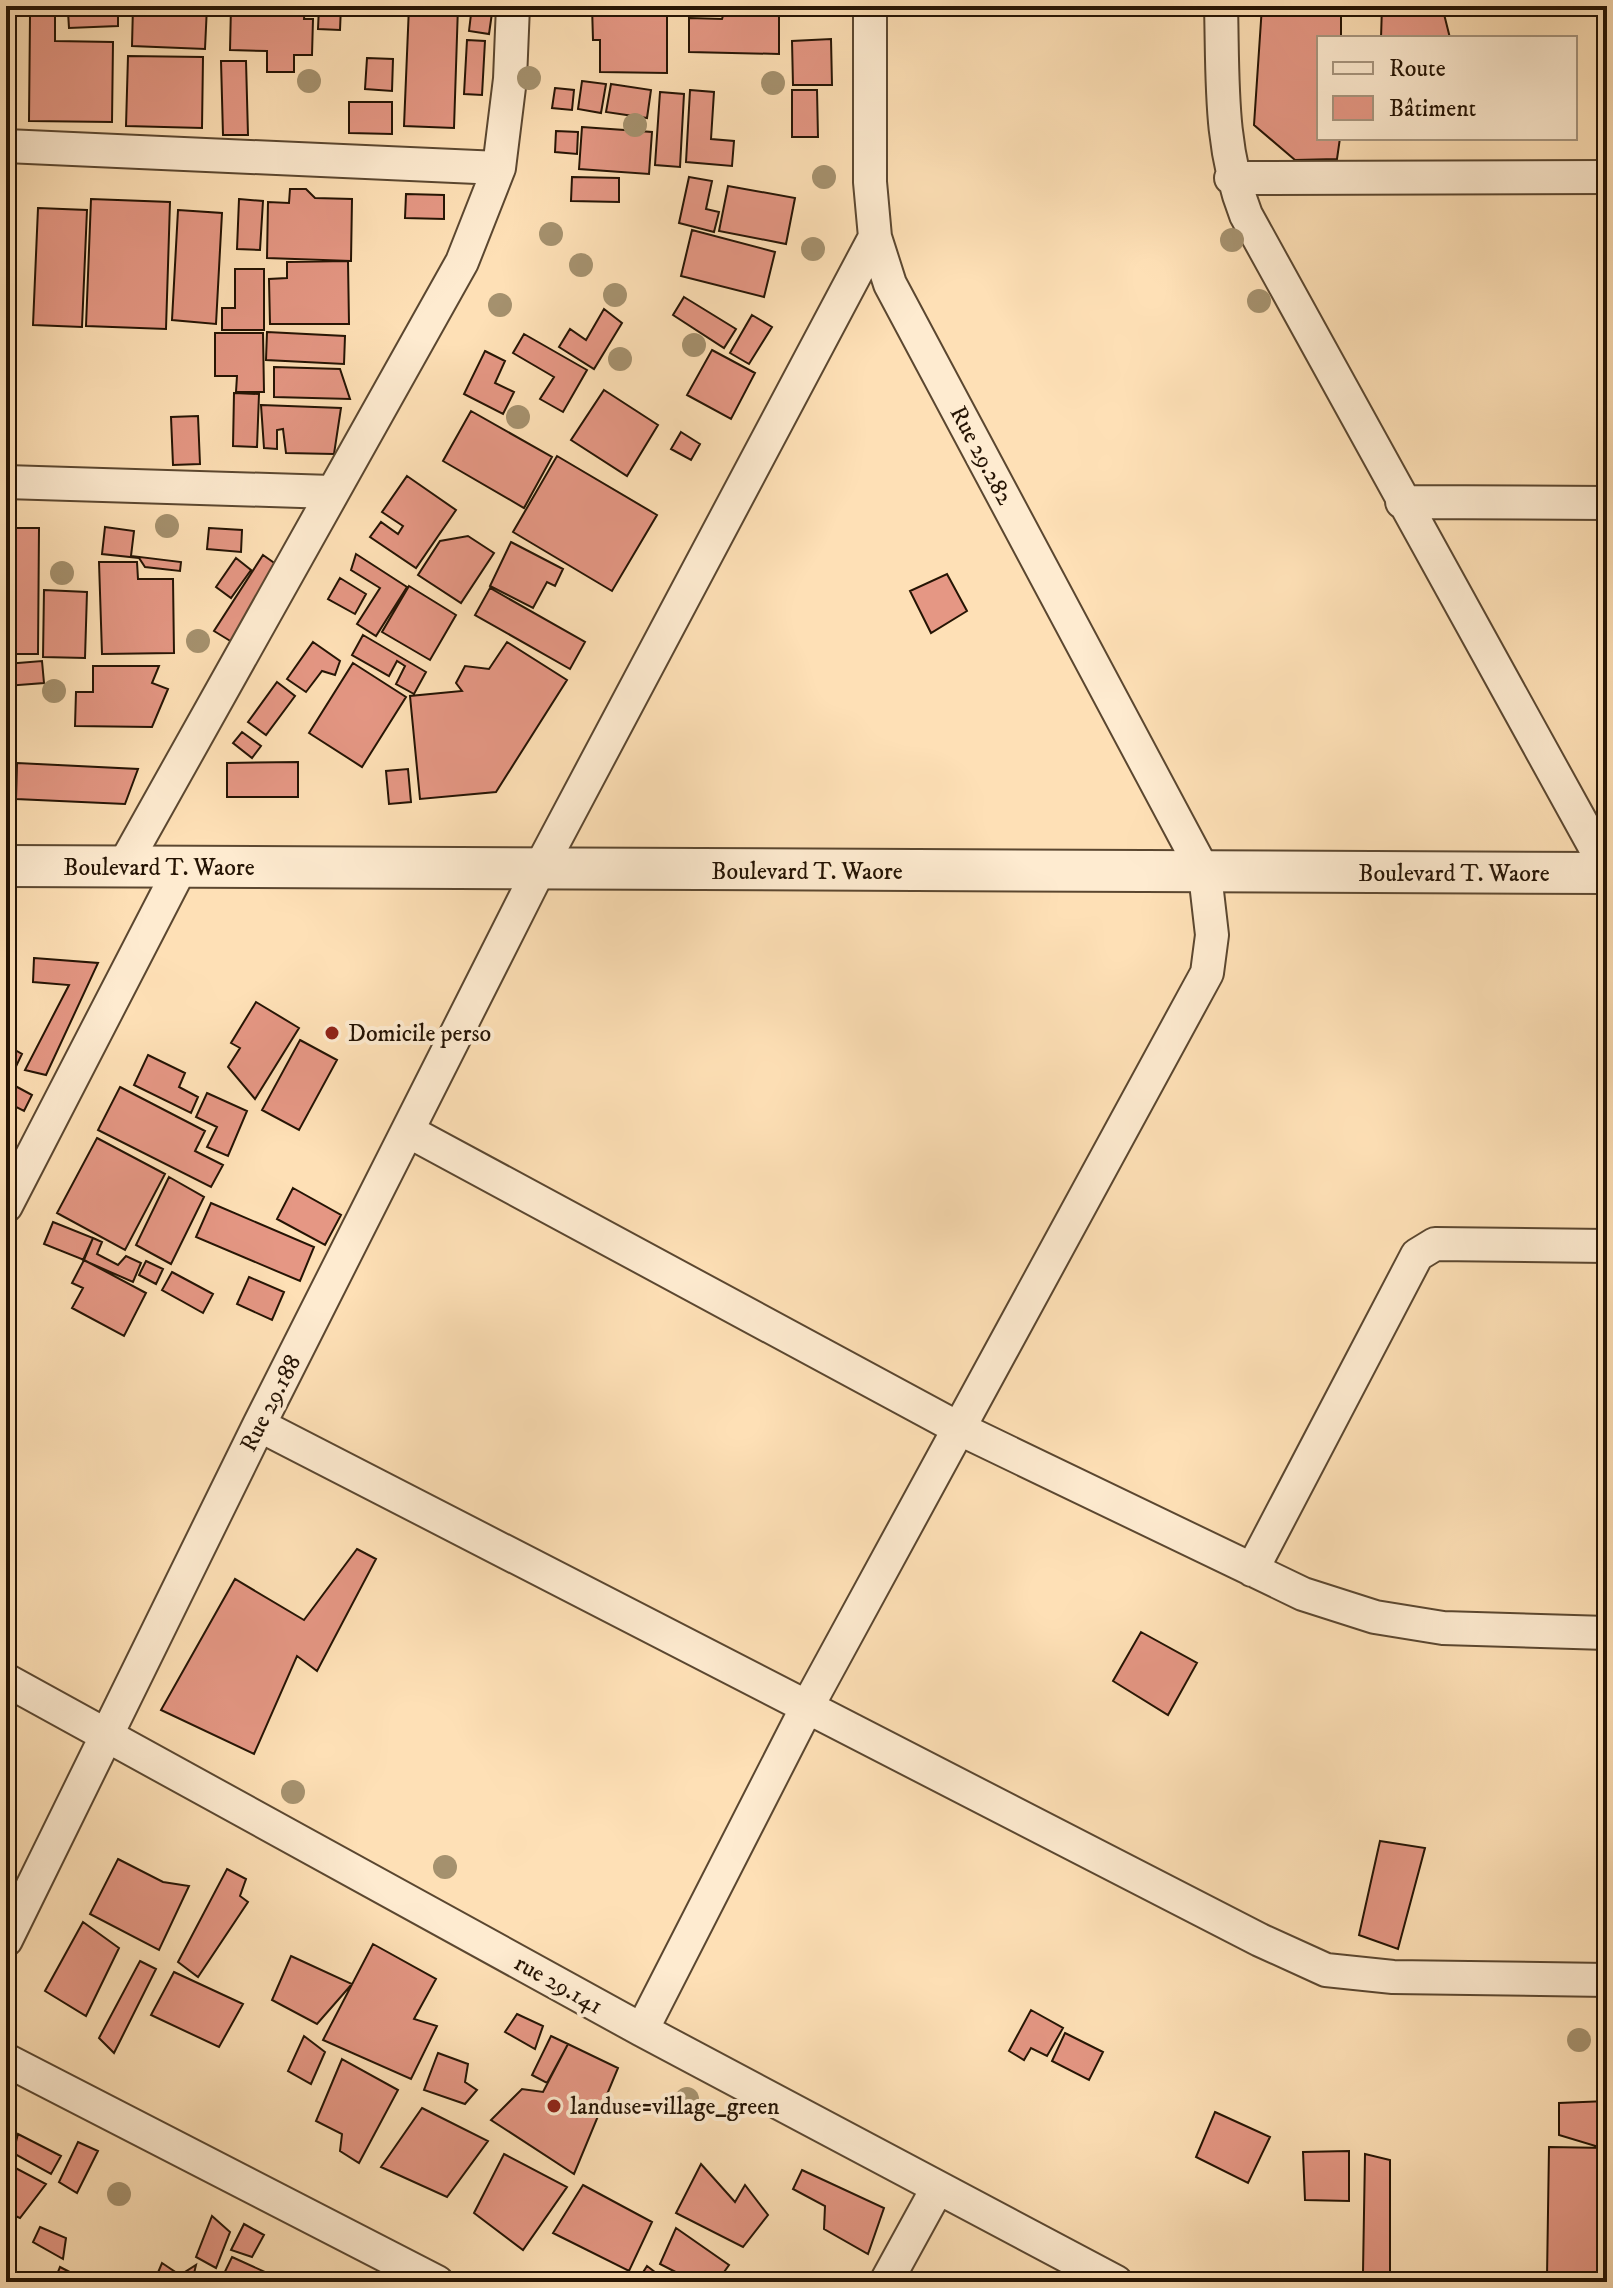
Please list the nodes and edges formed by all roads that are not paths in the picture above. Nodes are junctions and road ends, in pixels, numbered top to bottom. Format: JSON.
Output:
{"nodes":[{"id":1,"x":513,"y":6,"type":"edge"},
{"id":2,"x":870,"y":6,"type":"edge"},
{"id":3,"x":1221,"y":6,"type":"edge"},
{"id":4,"x":6,"y":146,"type":"edge"},
{"id":5,"x":499,"y":168,"type":"junction"},
{"id":6,"x":1607,"y":177,"type":"edge"},
{"id":7,"x":1231,"y":178,"type":"junction"},
{"id":8,"x":875,"y":237,"type":"junction"},
{"id":9,"x":6,"y":482,"type":"edge"},
{"id":10,"x":332,"y":492,"type":"junction"},
{"id":11,"x":1402,"y":502,"type":"junction"},
{"id":12,"x":1607,"y":503,"type":"edge"},
{"id":13,"x":6,"y":866,"type":"edge"},
{"id":14,"x":123,"y":867,"type":"junction"},
{"id":15,"x":181,"y":867,"type":"junction"},
{"id":16,"x":540,"y":868,"type":"junction"},
{"id":17,"x":1607,"y":871,"type":"edge"},
{"id":18,"x":1205,"y":874,"type":"junction"},
{"id":19,"x":408,"y":1131,"type":"junction"},
{"id":20,"x":6,"y":1206,"type":"edge"},
{"id":21,"x":1607,"y":1246,"type":"edge"},
{"id":22,"x":259,"y":1425,"type":"junction"},
{"id":23,"x":958,"y":1428,"type":"junction"},
{"id":24,"x":1252,"y":1570,"type":"junction"},
{"id":25,"x":1607,"y":1633,"type":"edge"},
{"id":26,"x":6,"y":1680,"type":"edge"},
{"id":27,"x":806,"y":1709,"type":"junction"},
{"id":28,"x":106,"y":1732,"type":"junction"},
{"id":29,"x":6,"y":1940,"type":"edge"},
{"id":30,"x":1607,"y":1980,"type":"edge"},
{"id":31,"x":642,"y":2030,"type":"junction"},
{"id":32,"x":6,"y":2060,"type":"edge"},
{"id":33,"x":937,"y":2189,"type":"junction"},
{"id":34,"x":437,"y":2282,"type":"edge"},
{"id":35,"x":886,"y":2282,"type":"edge"},
{"id":36,"x":1116,"y":2282,"type":"edge"}],
"edges":[{"from":1,"to":5,"type":"street"},
{"from":2,"to":8,"type":"street","name":"Rue 29.282"},
{"from":3,"to":7,"type":"street"},
{"from":4,"to":5,"type":"street"},
{"from":5,"to":10,"type":"street"},
{"from":6,"to":7,"type":"street"},
{"from":7,"to":11,"type":"street"},
{"from":8,"to":16,"type":"street","name":"Rue 29.188"},
{"from":8,"to":18,"type":"street","name":"Rue 29.282"},
{"from":9,"to":10,"type":"street"},
{"from":10,"to":14,"type":"street"},
{"from":11,"to":12,"type":"street"},
{"from":11,"to":17,"type":"street"},
{"from":13,"to":14,"type":"street","name":"Boulevard T. Waore"},
{"from":14,"to":15,"type":"street","name":"Boulevard T. Waore"},
{"from":15,"to":16,"type":"street","name":"Boulevard T. Waore"},
{"from":15,"to":20,"type":"street"},
{"from":16,"to":18,"type":"street","name":"Boulevard T. Waore"},
{"from":16,"to":19,"type":"street","name":"Rue 29.188"},
{"from":17,"to":18,"type":"street","name":"Boulevard T. Waore"},
{"from":18,"to":23,"type":"street"},
{"from":19,"to":22,"type":"street","name":"Rue 29.188"},
{"from":19,"to":23,"type":"street"},
{"from":21,"to":24,"type":"street"},
{"from":22,"to":27,"type":"street"},
{"from":22,"to":28,"type":"street","name":"Rue 29.188"},
{"from":23,"to":24,"type":"street"},
{"from":23,"to":27,"type":"street"},
{"from":24,"to":25,"type":"street"},
{"from":26,"to":28,"type":"street","name":"rue 29.141"},
{"from":27,"to":30,"type":"street"},
{"from":27,"to":31,"type":"street"},
{"from":28,"to":29,"type":"street","name":"Rue 29.188"},
{"from":28,"to":31,"type":"street","name":"rue 29.141"},
{"from":31,"to":33,"type":"street","name":"rue 29.141"},
{"from":32,"to":34,"type":"street"},
{"from":33,"to":35,"type":"street"},
{"from":33,"to":36,"type":"street","name":"rue 29.141"}]}
